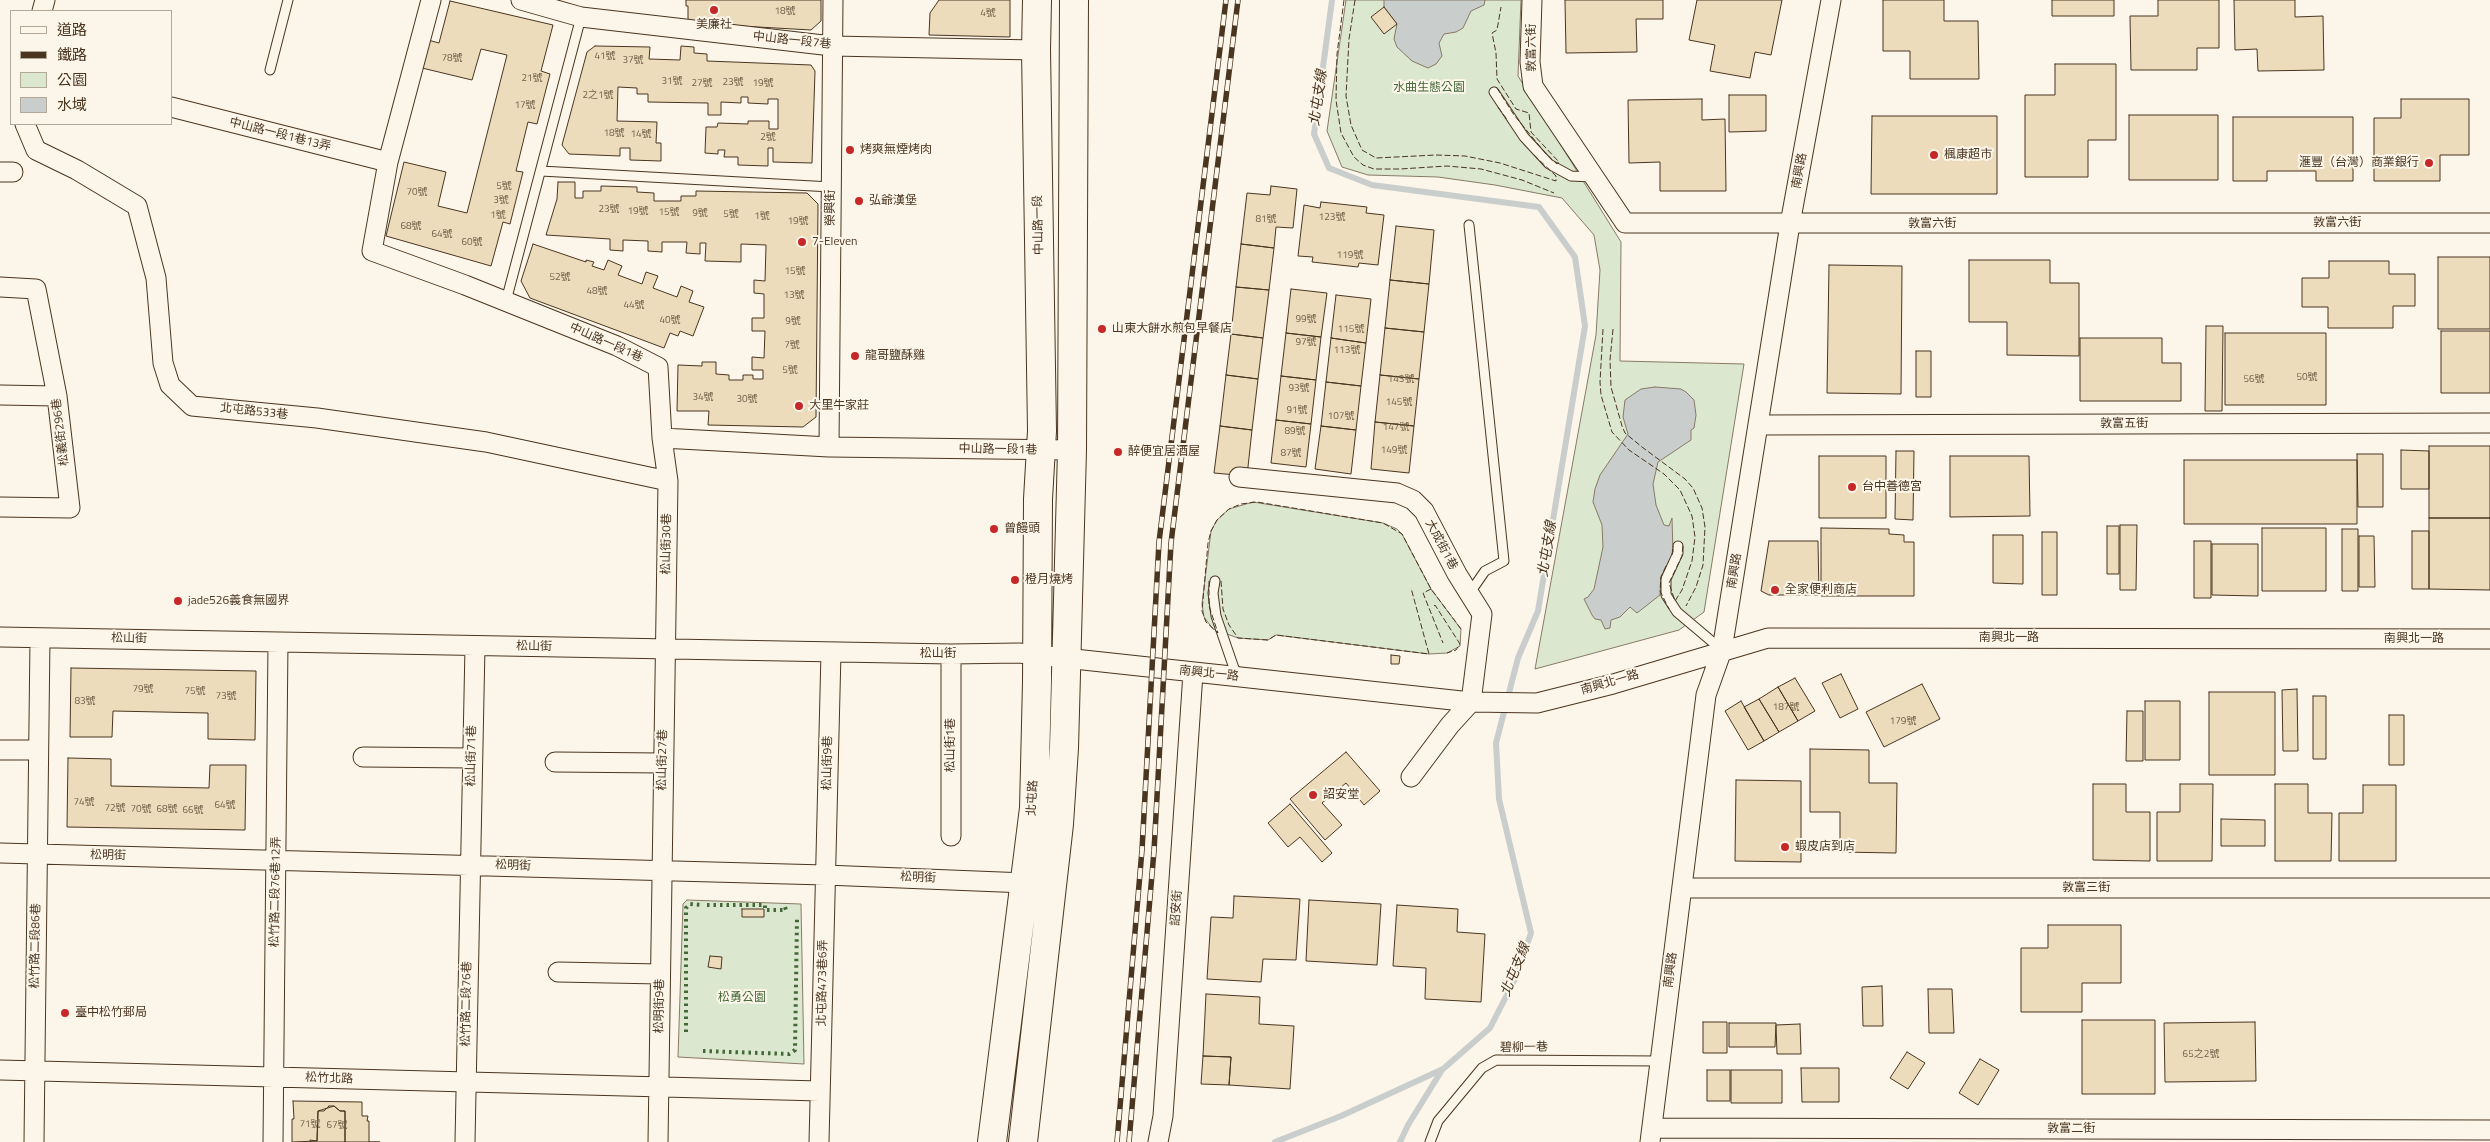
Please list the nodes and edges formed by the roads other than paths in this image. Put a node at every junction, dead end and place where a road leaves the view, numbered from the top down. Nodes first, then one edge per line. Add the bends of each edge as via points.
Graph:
1 (288, 0) edge
2 (431, 0) edge
3 (521, 0) edge
4 (833, 0) edge
5 (1037, 0) edge
6 (1074, 0) edge
7 (1532, 0) edge
8 (1831, 0) edge
9 (581, 17) junction
10 (832, 46) junction
11 (1036, 50) junction
12 (270, 70) dead end
13 (1494, 92) dead end
14 (172, 107) edge
15 (25, 125) edge
16 (388, 162) junction
17 (541, 171) junction
18 (1593, 177) junction
19 (831, 187) junction
20 (2490, 223) edge
21 (1790, 224) junction
22 (1469, 225) dead end
23 (0, 287) edge
24 (506, 301) junction
25 (0, 395) edge
26 (57, 396) junction
27 (2490, 422) edge
28 (1758, 425) junction
29 (662, 438) junction
30 (829, 447) junction
31 (1072, 450) junction
32 (1042, 451) junction
33 (1239, 477) dead end
34 (668, 481) junction
35 (0, 507) edge
36 (1678, 546) dead end
37 (1215, 580) dead end
38 (1469, 594) junction
39 (0, 637) edge
40 (40, 638) junction
41 (2490, 639) edge
42 (278, 642) junction
43 (475, 646) junction
44 (665, 649) junction
45 (1722, 650) junction
46 (831, 652) junction
47 (952, 654) junction
48 (1037, 654) junction
49 (1067, 658) junction
50 (1193, 673) junction
51 (1237, 677) junction
52 (1471, 702) junction
53 (0, 750) edge
54 (38, 750) junction
55 (363, 757) dead end
56 (472, 758) junction
57 (555, 762) dead end
58 (662, 764) junction
59 (1411, 777) dead end
60 (952, 836) dead end
61 (0, 853) edge
62 (37, 854) junction
63 (276, 860) junction
64 (470, 865) junction
65 (662, 870) junction
66 (825, 874) junction
67 (1026, 883) junction
68 (1682, 888) junction
69 (2490, 888) edge
70 (558, 972) dead end
71 (660, 974) junction
72 (1660, 1061) junction
73 (0, 1070) edge
74 (35, 1071) junction
75 (274, 1077) junction
76 (466, 1082) junction
77 (658, 1088) junction
78 (820, 1091) junction
79 (2490, 1130) edge
80 (1651, 1135) edge
81 (1158, 1141) edge
82 (34, 1142) edge
83 (273, 1142) edge
84 (465, 1142) edge
85 (658, 1142) edge
86 (819, 1142) edge
87 (992, 1142) edge
88 (1023, 1142) edge
89 (1430, 1142) edge

1 - 12 lane
2 - 16 street, 中山路一段1巷
3 - 9 street, 中山路一段7巷
4 - 10 street, 榮興街
5 - 11 main road, 中山路一段
6 - 31 main road
7 - 18 street, 敦富六街 via 1530,62 1533,86
8 - 21 street, 南興路
9 - 10 street, 中山路一段7巷
9 - 17 lane
10 - 11 street, 中山路一段7巷
10 - 19 street, 榮興街
11 - 32 main road, 中山路一段
13 - 18 lane via 1524,137 1549,164 1571,176
14 - 16 street, 中山路一段1巷13弄
15 - 34 street, 北屯路533巷 via 36,150 137,206 156,278 164,363 170,385 192,406 317,418 486,442
16 - 24 street, 中山路一段1巷 via 372,252
17 - 19 lane
17 - 24 lane
18 - 21 street, 敦富六街 via 1625,223
19 - 30 street, 榮興街
20 - 21 street, 敦富六街
21 - 28 street, 南興路
22 - 38 lane via 1504,561 1485,571
23 - 26 street, 松義街296巷 via 36,289
24 - 29 street, 中山路一段1巷 via 618,346 658,367
25 - 26 street
26 - 35 street, 松義街296巷 via 70,508
27 - 28 street, 敦富五街
28 - 45 street, 南興路
29 - 30 street, 中山路一段1巷
29 - 34 street, 松山街30巷
30 - 32 street, 中山路一段1巷
31 - 32 street, 中山路一段1巷
31 - 49 main road
32 - 48 main road, 北屯路 via 1038,499
33 - 38 street, 大成街1巷 via 1397,493 1413,500 1424,511
34 - 44 street, 松山街30巷
36 - 45 lane via 1666,579 1666,595 1677,612
37 - 51 lane via 1216,616
38 - 52 street, 大成街1巷 via 1482,614
39 - 40 street, 松山街
40 - 42 street, 松山街
40 - 54 street, 松竹路二段86巷
41 - 45 street, 南興北一路 via 1768,638
42 - 43 street, 松山街
42 - 63 street, 松竹路二段76巷12弄
43 - 44 street, 松山街
43 - 56 street, 松山街71巷
44 - 46 street, 松山街
44 - 58 street, 松山街27巷
45 - 52 street, 南興北一路 via 1613,684 1537,703
45 - 68 street, 南興路 via 1706,695
46 - 47 street, 松山街
46 - 66 street, 松山街9巷
47 - 48 street, 松山街
47 - 60 street, 松山街1巷
48 - 49 street, 松山街
48 - 67 main road, 北屯路 via 1034,808
49 - 50 street, 南興北一路
49 - 88 main road via 1059,824
50 - 51 street, 南興北一路
50 - 81 street, 詔安街 via 1164,1106
51 - 52 street, 南興北一路
52 - 59 street
53 - 54 street
54 - 62 street, 松竹路二段86巷
55 - 56 street
56 - 64 street, 松山街71巷
57 - 58 street
58 - 65 street, 松山街27巷
61 - 62 street, 松明街
62 - 63 street, 松明街
62 - 74 street, 松竹路二段86巷
63 - 64 street, 松明街
63 - 75 street, 松竹路二段76巷12弄
64 - 65 street, 松明街
64 - 76 street, 松竹路二段76巷
65 - 66 street, 松明街
65 - 71 street, 松明街9巷
66 - 67 street, 松明街
66 - 78 street, 北屯路473巷6弄
67 - 87 main road, 北屯路
68 - 69 street, 敦富三街
68 - 72 street, 南興路
70 - 71 street
71 - 77 street, 松明街9巷
72 - 80 street, 南興路
72 - 89 lane, 碧柳一巷 via 1496,1060 1482,1068 1438,1121
73 - 74 street, 松竹北路
74 - 75 street, 松竹北路
74 - 82 street, 松竹路二段86巷
75 - 76 street, 松竹北路
75 - 83 street, 松竹路二段76巷12弄
76 - 77 street, 松竹北路
76 - 84 street, 松竹路二段76巷
77 - 78 street
77 - 85 street, 松明街9巷
78 - 86 street, 北屯路473巷6弄
79 - 80 street, 敦富二街

